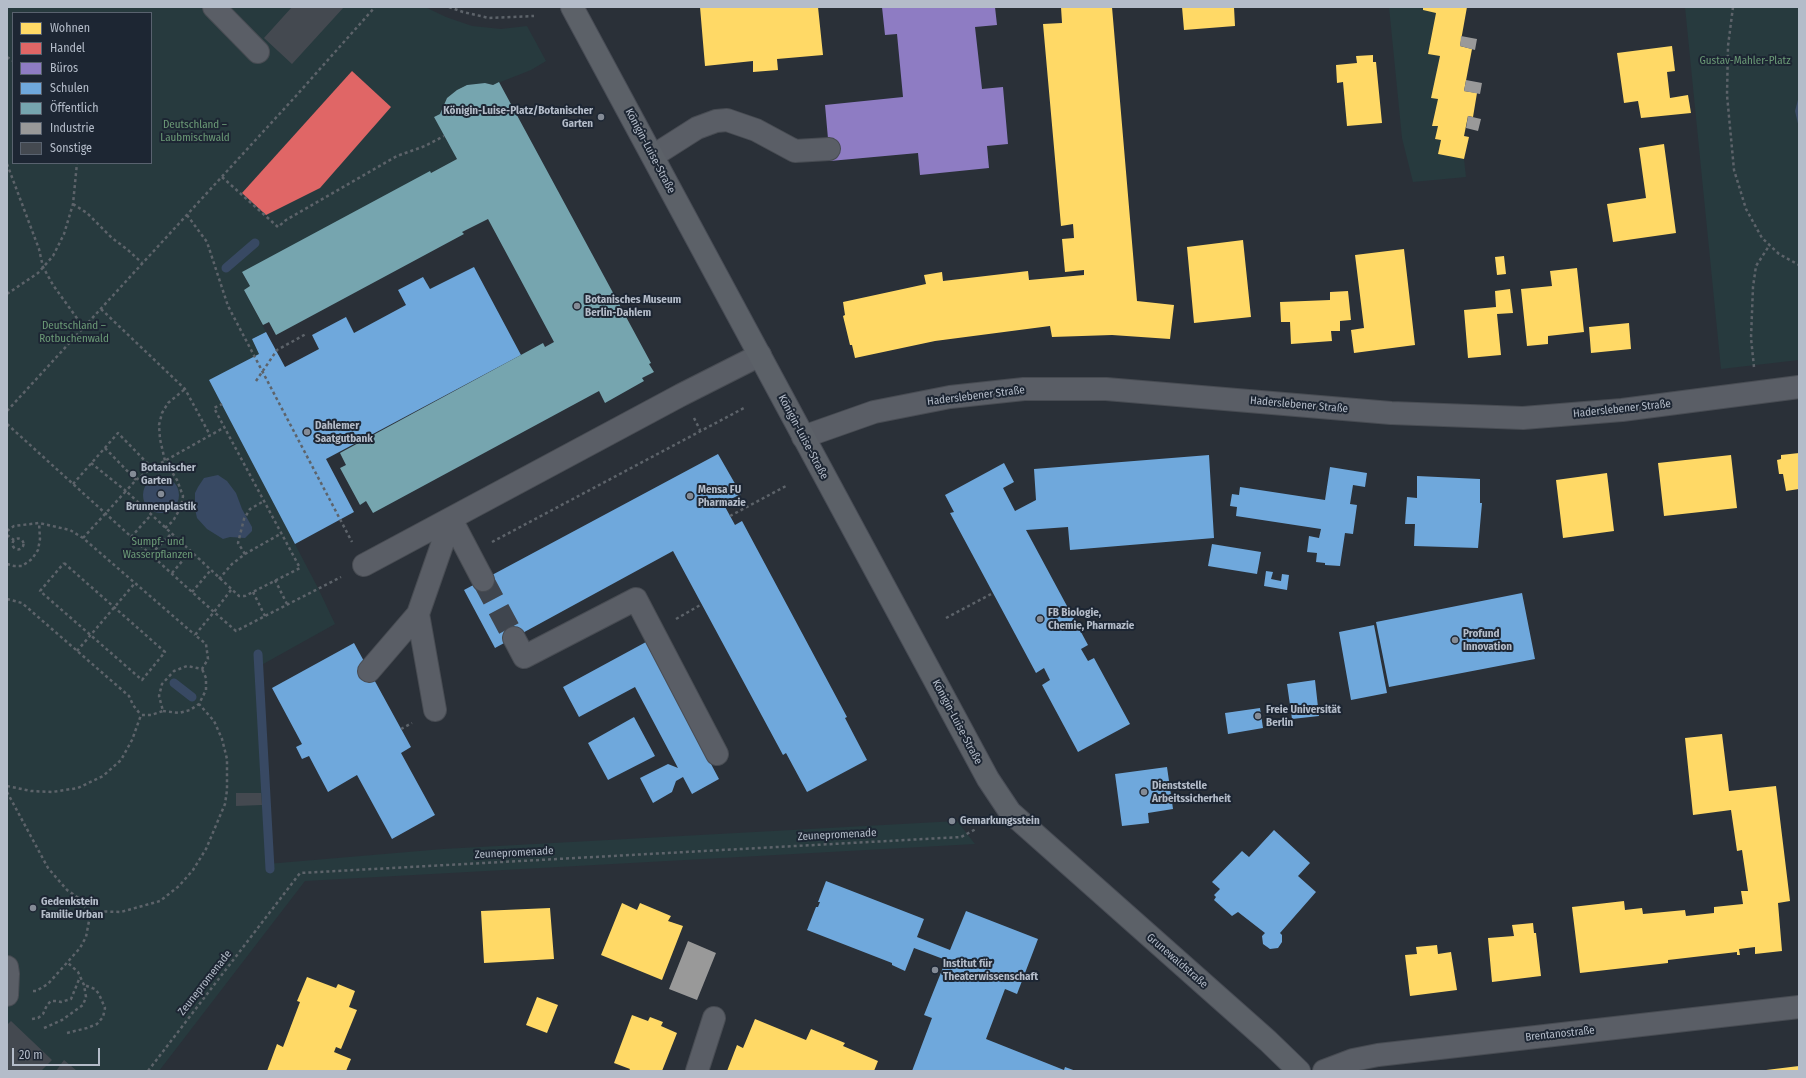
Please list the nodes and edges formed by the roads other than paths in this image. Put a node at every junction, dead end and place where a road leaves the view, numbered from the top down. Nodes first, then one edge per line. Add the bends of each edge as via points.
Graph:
1 (214, 7) edge
2 (572, 7) edge
3 (258, 52) dead end
4 (829, 149) dead end
5 (653, 156) junction
6 (760, 356) junction
7 (1799, 387) edge
8 (803, 437) junction
9 (451, 519) junction
10 (364, 565) road end
11 (483, 580) tunnel mouth
12 (418, 614) junction
13 (514, 638) tunnel mouth
14 (369, 671) dead end
15 (435, 710) dead end
16 (717, 754) dead end
17 (1053, 852) joint
18 (7, 967) edge
19 (7, 995) edge
20 (1799, 1007) edge
21 (714, 1018) dead end
22 (697, 1071) edge
23 (1299, 1071) edge
24 (1324, 1071) edge

1 - 3 street
2 - 5 main road, Königin-Luise-Straße
4 - 5 street via 795,151 756,130 727,120 697,128
5 - 6 main road, Königin-Luise-Straße
6 - 8 main road, Königin-Luise-Straße
6 - 9 street via 687,392
7 - 8 street, Haderslebener Straße via 1622,410 1523,418 1391,413 1106,388 1024,389 950,397 874,412
8 - 17 main road, Königin-Luise-Straße via 988,779 1010,812
9 - 10 street
9 - 11 street
9 - 12 street
12 - 14 street
12 - 15 street
13 - 16 street via 524,657 636,598
17 - 23 main road, Grunewaldstraße
18 - 19 street
20 - 24 street, Brentanostraße via 1378,1054
21 - 22 street

